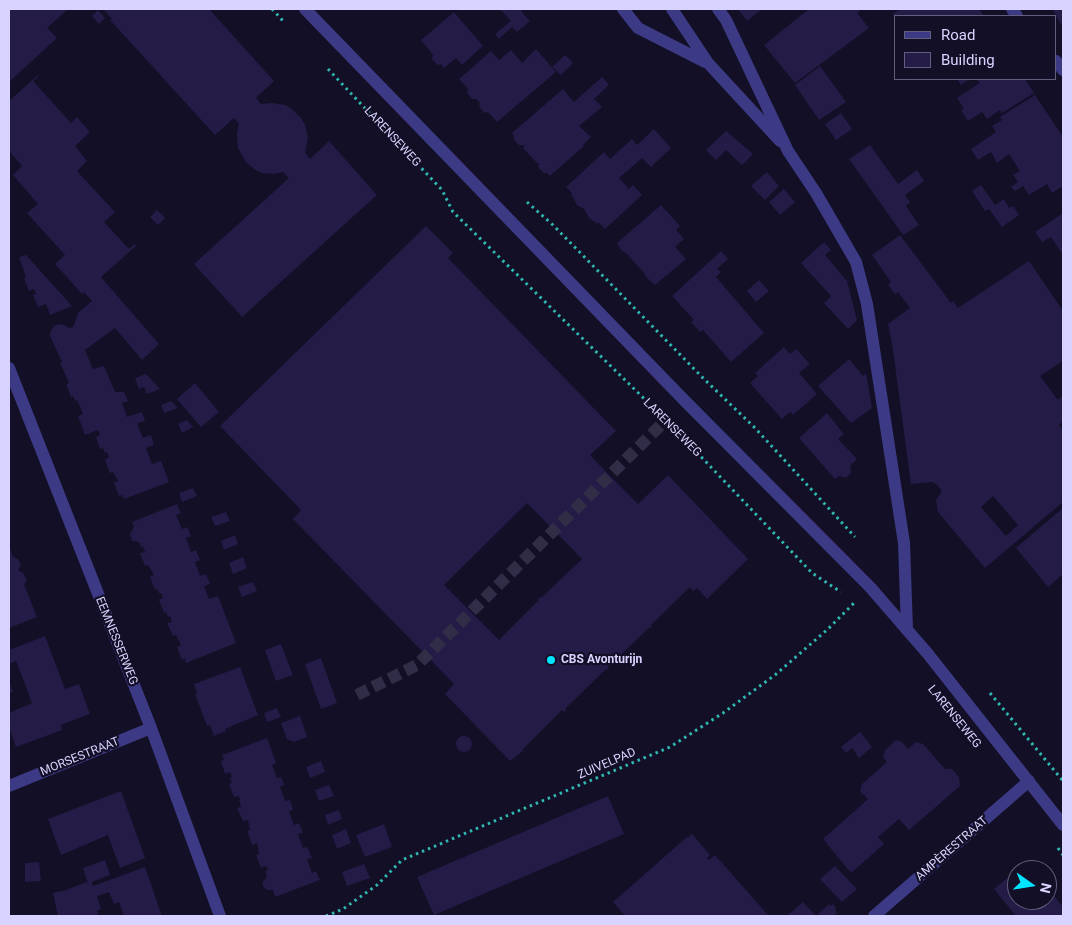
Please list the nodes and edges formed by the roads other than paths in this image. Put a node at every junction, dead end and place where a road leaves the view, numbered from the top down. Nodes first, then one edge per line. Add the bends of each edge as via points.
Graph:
1 (305, 9) edge
2 (623, 9) edge
3 (672, 9) edge
4 (718, 9) edge
5 (708, 63) junction
6 (788, 151) junction
7 (9, 368) edge
8 (907, 630) junction
9 (151, 728) junction
10 (1029, 781) junction
11 (9, 786) edge
12 (1063, 825) edge
13 (220, 916) edge
14 (874, 916) edge

1 - 8 street, LARENSEWEG via 870,587
2 - 5 street via 638,28
3 - 5 street
4 - 6 street
5 - 6 street
6 - 8 street via 856,262 867,304 904,543
7 - 9 street, EEMNESSERWEG
8 - 10 street, LARENSEWEG
9 - 11 street, MORSESTRAAT
9 - 13 street, EEMNESSERWEG
10 - 12 street, LARENSEWEG
10 - 14 street, AMPÈRESTRAAT

